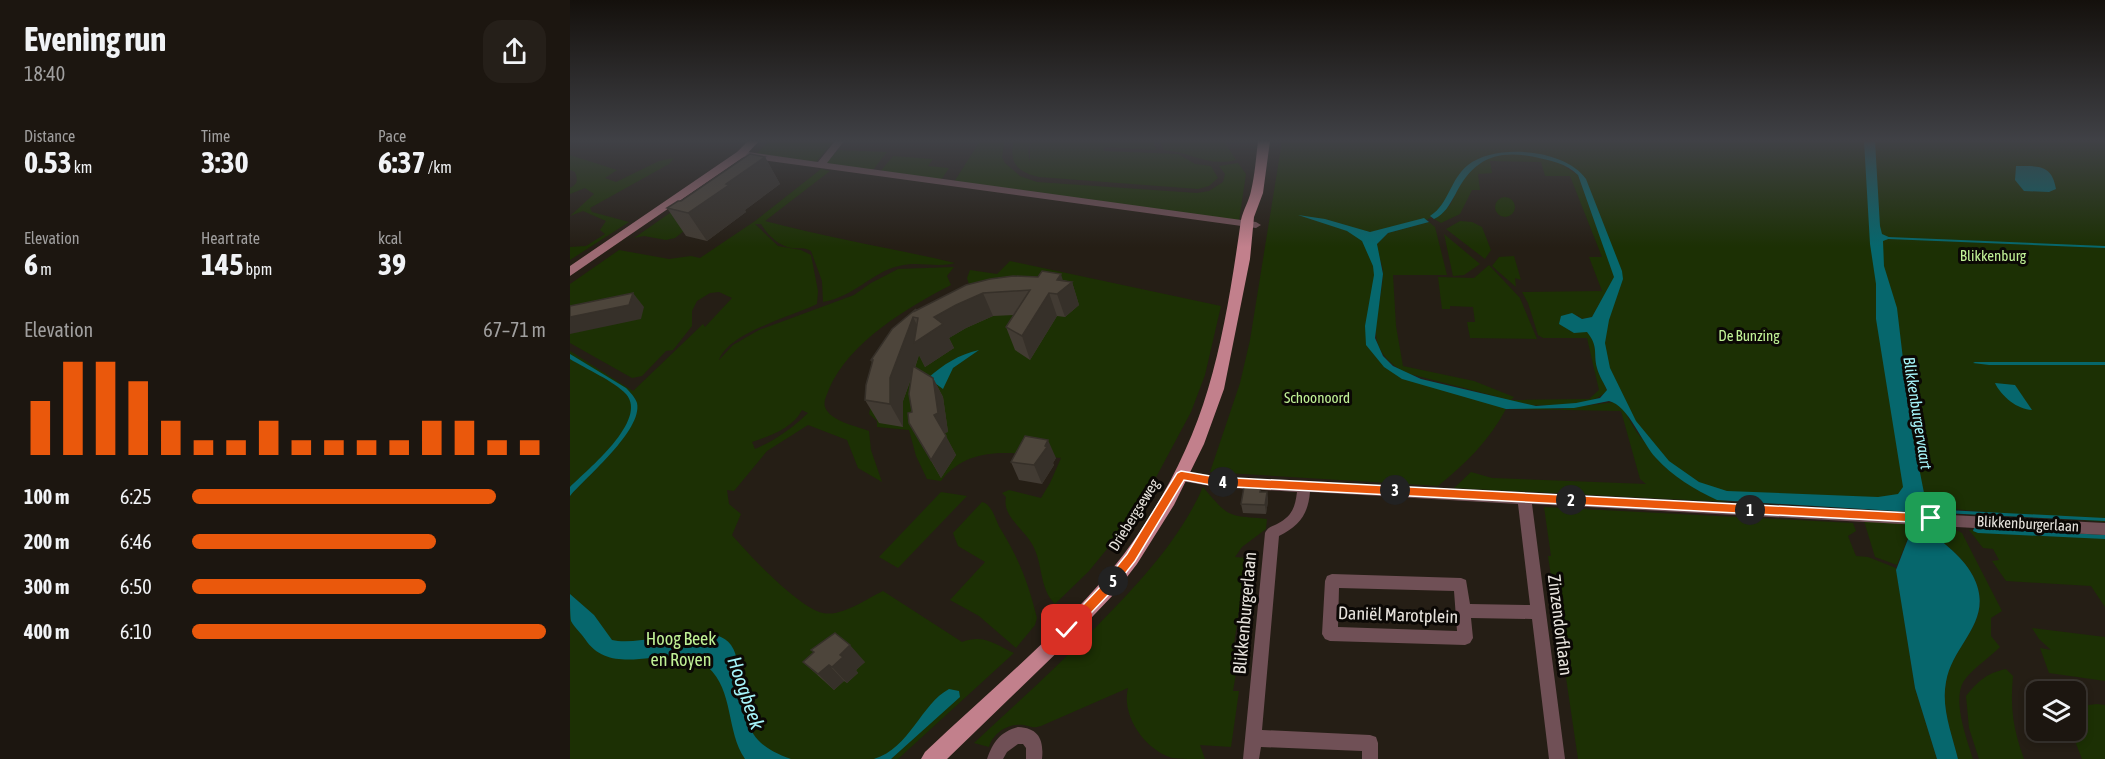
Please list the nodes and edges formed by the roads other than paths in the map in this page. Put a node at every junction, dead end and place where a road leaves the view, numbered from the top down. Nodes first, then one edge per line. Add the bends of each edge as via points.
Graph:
1 (708, 176) edge
2 (910, 176) edge
3 (1259, 176) edge
4 (1252, 224) junction
5 (570, 271) edge
6 (1181, 476) junction
7 (1304, 486) junction
8 (1524, 497) junction
9 (2105, 529) edge
10 (1463, 610) junction
11 (1539, 612) junction
12 (1253, 738) junction
13 (932, 759) edge
14 (995, 759) edge
15 (1034, 759) edge
16 (1251, 759) edge
17 (1370, 759) edge
18 (1557, 759) edge

1 - 5 main road
2 - 4 street
3 - 4 main road, Driebergseweg
4 - 6 main road, Driebergseweg via 1252,244 1243,259 1216,389
6 - 7 street, Blikkenburgerlaan via 1216,482
6 - 13 main road, Driebergseweg via 1131,558 1106,589
7 - 8 street, Blikkenburgerlaan
7 - 12 street, Blikkenburgerlaan via 1296,520 1272,533
8 - 9 street, Blikkenburgerlaan
8 - 11 street, Zinzendorflaan
10 - 10 street, Daniël Marotplein via 1465,638 1330,634 1332,581 1461,585
10 - 11 street, Daniël Marotplein
11 - 18 street, Zinzendorflaan
12 - 16 street, Blikkenburgerlaan
12 - 17 street via 1370,742
14 - 15 street via 1003,743 1015,735 1028,736 1035,745

